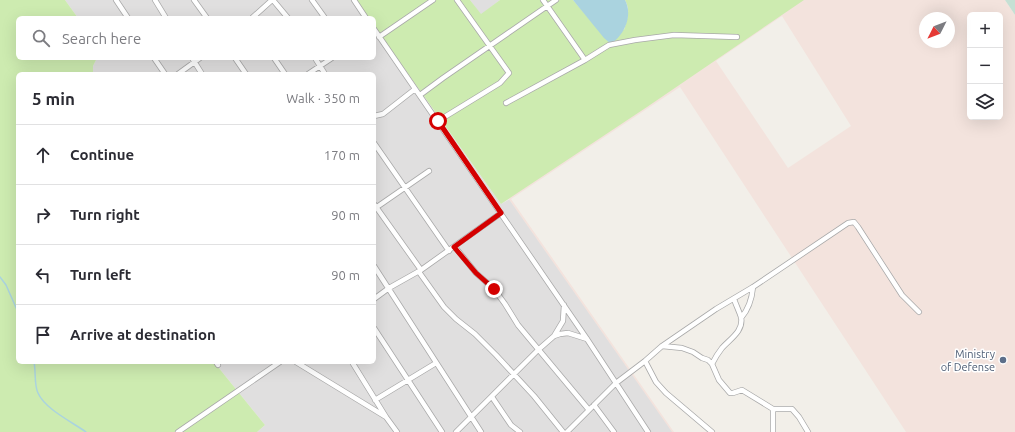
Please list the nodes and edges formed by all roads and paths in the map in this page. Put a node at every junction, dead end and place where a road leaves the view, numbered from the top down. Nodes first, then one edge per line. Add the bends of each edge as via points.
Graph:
1 (116, 0) edge
2 (154, 0) edge
3 (194, 0) edge
4 (272, 0) edge
5 (312, 0) edge
6 (354, 0) edge
7 (433, 0) edge
8 (458, 0) edge
9 (543, 0) edge
10 (556, 0) edge
11 (547, 6) junction
12 (127, 16) edge
13 (165, 16) edge
14 (206, 16) edge
15 (254, 16) edge
16 (286, 16) edge
17 (324, 16) edge
18 (365, 16) edge
19 (376, 32) edge
20 (379, 37) junction
21 (738, 37) dead end
22 (490, 46) junction
23 (155, 60) edge
24 (193, 60) edge
25 (236, 60) edge
26 (275, 60) edge
27 (316, 60) edge
28 (329, 60) edge
29 (585, 60) junction
30 (320, 66) junction
31 (163, 72) edge
32 (180, 72) edge
33 (201, 72) edge
34 (245, 72) edge
35 (284, 72) edge
36 (311, 72) edge
37 (324, 72) edge
38 (415, 89) junction
39 (420, 96) junction
40 (506, 103) dead end
41 (376, 116) edge
42 (438, 121) junction
43 (376, 146) edge
44 (429, 172) dead end
45 (405, 188) junction
46 (376, 206) edge
47 (376, 208) edge
48 (501, 213) junction
49 (454, 247) junction
50 (449, 251) junction
51 (376, 269) edge
52 (420, 271) junction
53 (753, 287) junction
54 (389, 288) junction
55 (376, 298) edge
56 (734, 299) junction
57 (564, 305) junction
58 (919, 312) dead end
59 (741, 318) junction
60 (376, 331) edge
61 (554, 336) junction
62 (587, 339) junction
63 (662, 346) junction
64 (538, 350) junction
65 (645, 361) junction
66 (436, 363) junction
67 (274, 364) edge
68 (299, 364) edge
69 (353, 364) edge
70 (712, 364) junction
71 (514, 374) junction
72 (408, 381) junction
73 (616, 383) junction
74 (492, 397) junction
75 (375, 400) junction
76 (594, 406) junction
77 (773, 409) junction
78 (589, 410) junction
79 (386, 417) junction
80 (471, 417) junction
81 (178, 432) edge
82 (397, 432) edge
83 (442, 432) edge
84 (456, 432) edge
85 (481, 432) edge
86 (520, 432) edge
87 (563, 432) edge
88 (567, 432) edge
89 (614, 432) edge
90 (648, 432) edge
91 (712, 432) edge
92 (773, 432) edge
93 (808, 432) edge

1 - 12 street
2 - 13 street
3 - 14 street
4 - 15 street
4 - 16 street
5 - 17 street
6 - 18 street
7 - 20 street
8 - 22 street
9 - 11 street
10 - 11 street
11 - 22 street
11 - 29 street
19 - 20 street
20 - 38 street
21 - 29 street via 674,35 635,40 609,45
22 - 39 street
22 - 42 street via 509,73 500,83
23 - 31 street
24 - 32 street
24 - 33 street
25 - 34 street
26 - 35 street
27 - 30 street
28 - 30 street
29 - 40 street
30 - 36 street
30 - 37 street
38 - 39 street
38 - 41 street via 383,114
39 - 42 street
42 - 48 street
43 - 45 street
44 - 45 street
45 - 46 street
45 - 50 street
47 - 52 street
48 - 49 street
48 - 57 street
49 - 50 street
49 - 64 street via 494,289
50 - 52 street
51 - 54 street
52 - 54 street
52 - 71 street via 444,307
53 - 56 street
53 - 58 street via 848,223 854,222 902,295
53 - 59 street via 745,314
54 - 55 street
54 - 66 street
56 - 59 street
56 - 63 street
57 - 61 street via 563,321
57 - 62 street
59 - 70 street via 737,333 719,351
60 - 72 street
61 - 62 street via 568,333
61 - 64 street
62 - 73 street
63 - 65 street
63 - 70 street via 682,348
64 - 71 street
64 - 78 street
65 - 73 street
65 - 91 street via 666,394
66 - 72 street
66 - 80 street
67 - 81 street
68 - 79 street
69 - 75 street
70 - 77 street via 730,392 742,390
71 - 74 street
71 - 87 street
72 - 75 street
72 - 83 street
73 - 76 street
73 - 90 street
74 - 80 street
74 - 86 street via 511,425
75 - 79 street
76 - 78 street
76 - 89 street
77 - 92 street
77 - 93 street via 792,409
78 - 88 street
79 - 82 street
80 - 84 street
80 - 85 street

